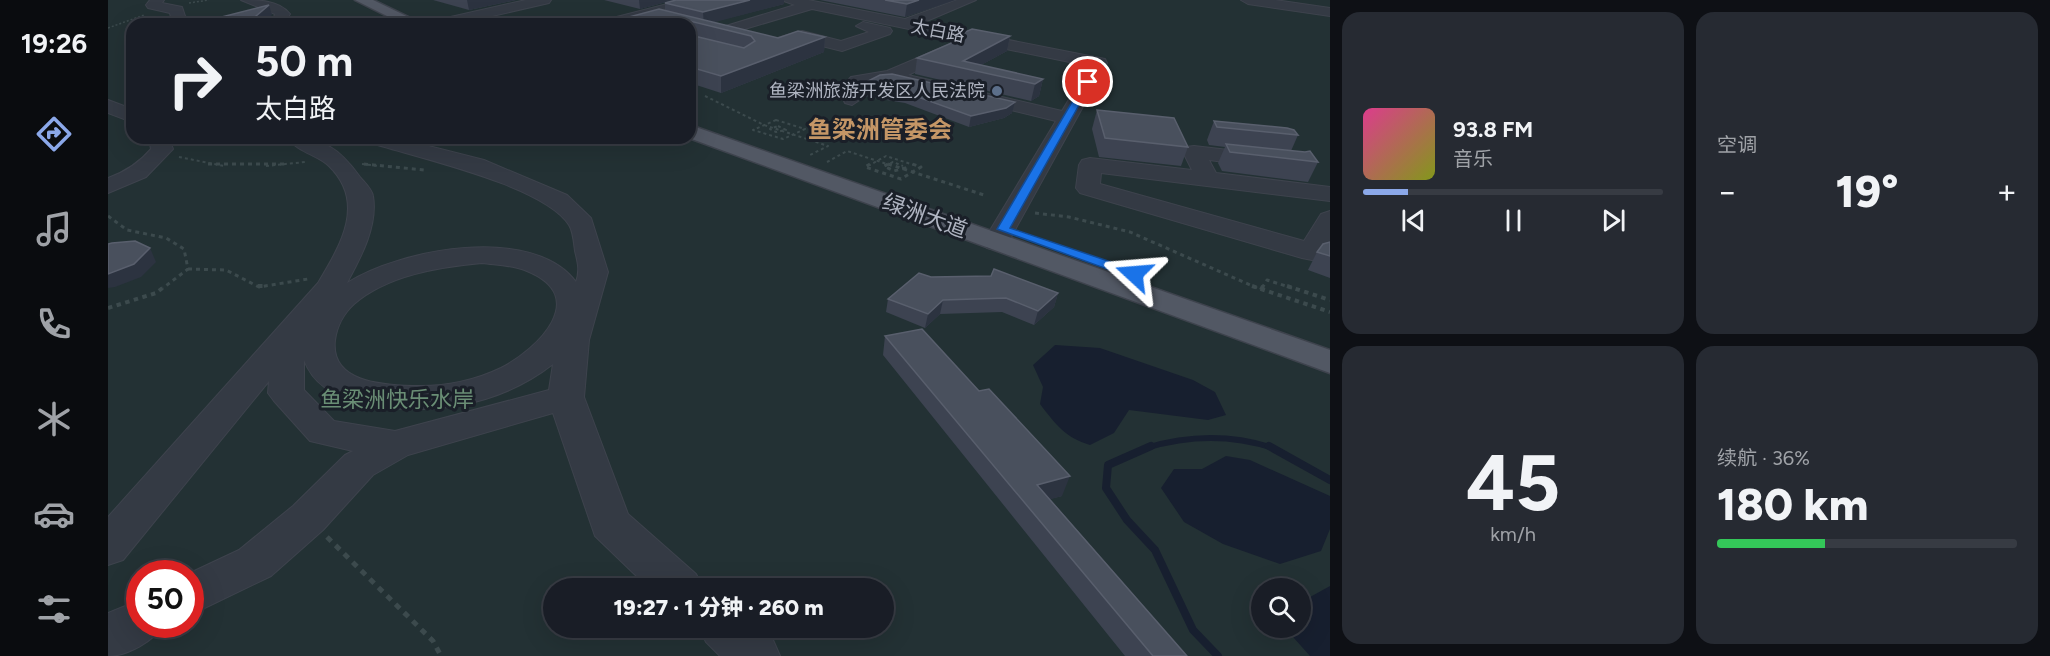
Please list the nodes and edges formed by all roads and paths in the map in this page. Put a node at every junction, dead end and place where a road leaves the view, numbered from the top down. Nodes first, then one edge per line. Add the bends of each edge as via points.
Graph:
1 (248, 0) edge
2 (346, 0) edge
3 (362, 0) edge
4 (544, 0) edge
5 (699, 0) edge
6 (844, 0) edge
7 (969, 0) edge
8 (1248, 0) edge
9 (155, 3) edge
10 (789, 7) edge
11 (1330, 12) edge
12 (722, 16) edge
13 (137, 18) edge
14 (178, 18) edge
15 (280, 18) edge
16 (386, 18) edge
17 (402, 18) edge
18 (464, 18) edge
19 (629, 18) edge
20 (755, 18) junction
21 (126, 22) edge
22 (906, 24) junction
23 (818, 26) junction
24 (108, 28) edge
25 (953, 48) edge
26 (751, 58) edge
27 (891, 76) junction
28 (705, 96) edge
29 (852, 99) dead end
30 (126, 101) edge
31 (108, 106) edge
32 (126, 114) edge
33 (1067, 118) junction
34 (696, 122) edge
35 (764, 125) junction
36 (771, 127) junction
37 (784, 131) junction
38 (696, 133) edge
39 (161, 144) edge
40 (308, 144) edge
41 (390, 144) edge
42 (805, 153) junction
43 (877, 161) junction
44 (1284, 162) edge
45 (1065, 170) junction
46 (912, 172) junction
47 (1208, 180) junction
48 (108, 186) edge
49 (1330, 194) edge
50 (984, 195) dead end
51 (108, 216) edge
52 (1330, 219) edge
53 (1004, 227) junction
54 (188, 269) junction
55 (340, 270) junction
56 (1262, 290) junction
57 (1330, 300) edge
58 (330, 301) junction
59 (108, 308) edge
60 (1330, 312) edge
61 (288, 337) junction
62 (1330, 342) edge
63 (1330, 362) edge
64 (566, 397) junction
65 (395, 445) junction
66 (308, 518) junction
67 (108, 547) edge
68 (669, 578) edge
69 (204, 588) edge
70 (126, 628) edge
71 (108, 636) edge
72 (735, 638) edge
73 (441, 656) edge
74 (755, 656) edge

1 - 15 street via 280,11
2 - 16 main road
3 - 17 main road
4 - 18 street
5 - 19 street
6 - 23 street
7 - 22 street
8 - 11 street
9 - 13 path
9 - 14 street via 177,10
10 - 20 street
10 - 23 street, 太白路
12 - 20 street
20 - 23 street
20 - 23 street via 784,22 797,18
20 - 23 street via 721,32 774,44
21 - 24 path
22 - 23 street, 太白路
22 - 33 street, 太白路 via 1099,63
23 - 23 street via 864,39 885,31
23 - 26 street
25 - 27 street
27 - 29 street via 857,81 848,90
27 - 33 street
28 - 35 path
30 - 31 street
31 - 32 street
33 - 45 street, 太白路
34 - 42 main road, 绿洲大道
35 - 36 path
35 - 42 path via 776,120 805,129
35 - 42 path via 753,130
36 - 37 path via 774,132
36 - 37 path via 783,127
37 - 42 path
38 - 53 main road, 绿洲大道
39 - 48 street via 162,149 154,160 139,173
40 - 55 street via 337,162 361,194 351,250
41 - 64 street via 476,165 558,200 582,223 594,272 573,340
42 - 42 path via 828,146
42 - 43 path via 847,151
42 - 53 main road, 绿洲大道
43 - 46 path
43 - 46 path via 886,156 921,166
43 - 46 path via 865,167 901,179
44 - 47 street via 1194,152
45 - 47 street via 1090,165
45 - 52 street via 1088,188 1312,252
45 - 53 street, 太白路
46 - 50 path
47 - 49 street
51 - 54 path via 127,230 166,238 184,249
53 - 56 path via 1069,217 1130,232
53 - 62 main road, 绿洲大道
53 - 63 main road, 绿洲大道
54 - 55 path via 226,270 260,286 290,284
54 - 59 path via 156,293
55 - 58 street
56 - 57 path via 1268,280
56 - 60 path
58 - 58 street via 317,350 328,372 355,390 396,398 455,393 489,385 528,367 556,345 570,321 572,299 562,281 542,267 515,258 482,255 406,267
58 - 61 street
61 - 65 street via 286,393 322,432
61 - 67 street
64 - 65 street
64 - 68 street via 610,524
65 - 66 street via 359,465
66 - 69 street via 255,563
66 - 73 path via 433,641
70 - 71 street
72 - 74 street

